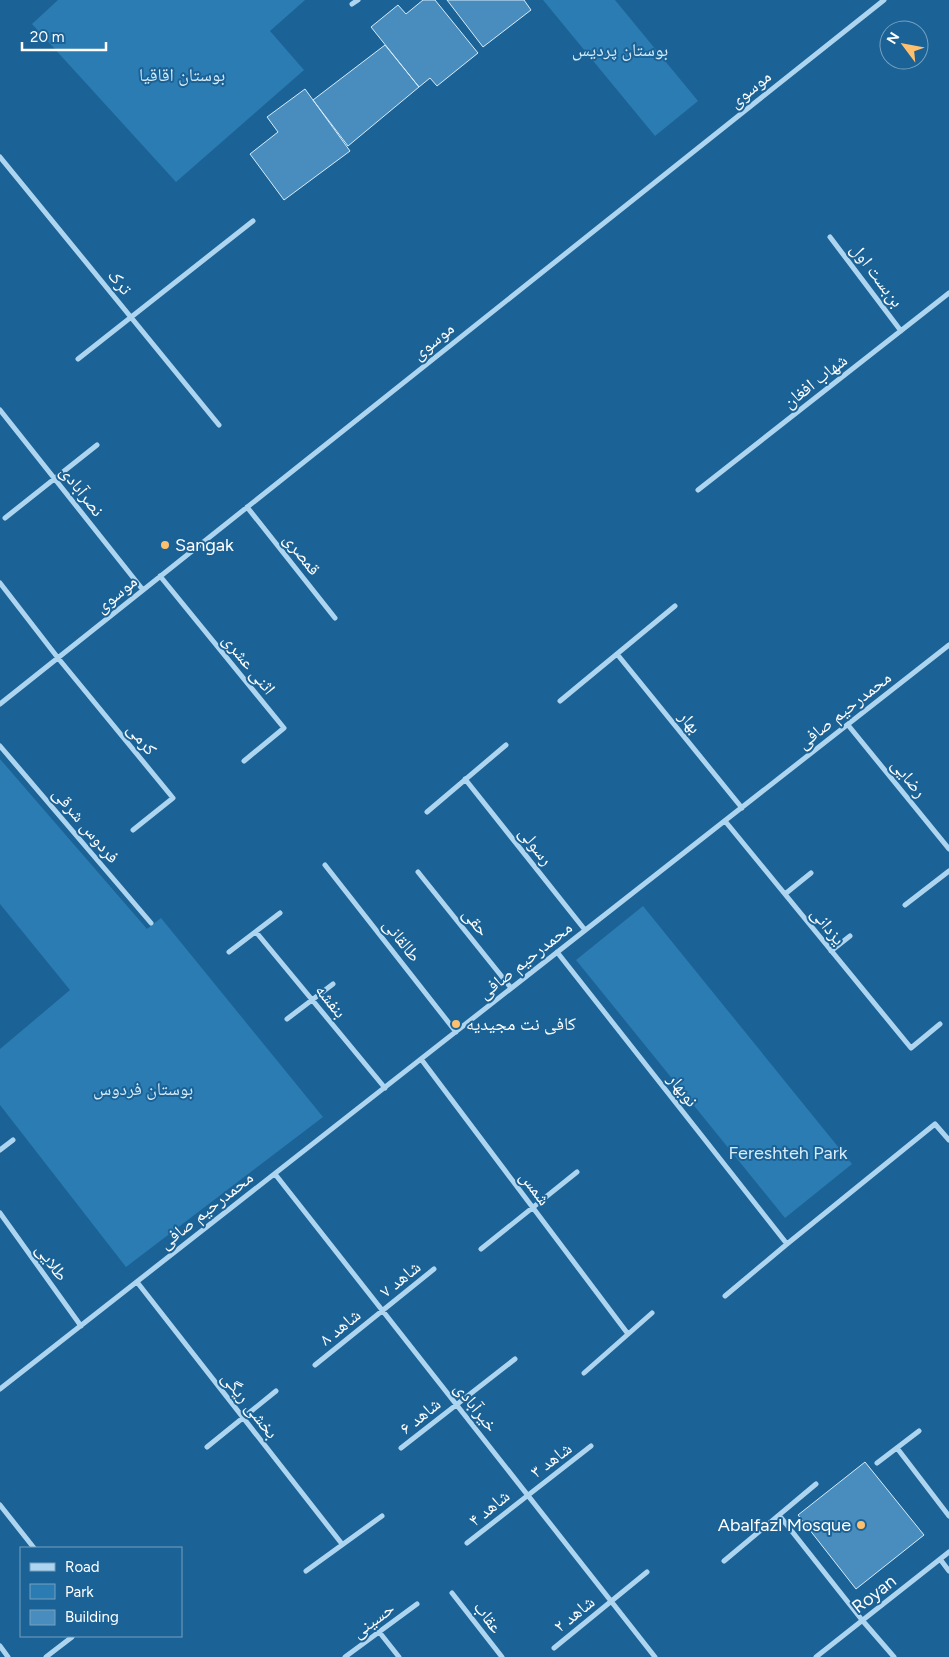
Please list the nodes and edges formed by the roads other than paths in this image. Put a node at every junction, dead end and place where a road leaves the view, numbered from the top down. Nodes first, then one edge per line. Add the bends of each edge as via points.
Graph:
1 (358, 0) edge
2 (884, 0) edge
3 (352, 4) dead end
4 (0, 157) edge
5 (252, 220) dead end
6 (830, 237) dead end
7 (949, 293) edge
8 (131, 318) junction
9 (901, 330) junction
10 (78, 359) dead end
11 (0, 410) edge
12 (219, 425) dead end
13 (97, 445) dead end
14 (55, 479) junction
15 (698, 490) dead end
16 (247, 507) junction
17 (5, 518) dead end
18 (160, 576) junction
19 (0, 582) edge
20 (143, 590) junction
21 (675, 606) dead end
22 (335, 618) dead end
23 (949, 645) edge
24 (617, 654) junction
25 (58, 658) junction
26 (560, 701) dead end
27 (1, 702) edge
28 (848, 724) junction
29 (506, 745) dead end
30 (0, 746) edge
31 (244, 761) dead end
32 (465, 779) junction
33 (742, 808) junction
34 (427, 812) dead end
35 (725, 821) junction
36 (133, 830) dead end
37 (949, 849) edge
38 (325, 865) dead end
39 (418, 872) dead end
40 (949, 872) edge
41 (811, 873) dead end
42 (785, 894) junction
43 (905, 905) dead end
44 (280, 913) dead end
45 (151, 923) dead end
46 (586, 930) junction
47 (256, 932) junction
48 (850, 936) dead end
49 (831, 951) junction
50 (230, 952) dead end
51 (558, 952) junction
52 (333, 984) dead end
53 (511, 988) junction
54 (313, 1001) junction
55 (287, 1019) dead end
56 (940, 1024) dead end
57 (456, 1032) junction
58 (421, 1059) junction
59 (385, 1088) junction
60 (13, 1140) dead end
61 (949, 1140) edge
62 (0, 1150) edge
63 (577, 1172) dead end
64 (275, 1174) junction
65 (533, 1208) junction
66 (0, 1213) edge
67 (786, 1244) junction
68 (481, 1249) dead end
69 (434, 1269) dead end
70 (137, 1282) junction
71 (724, 1296) dead end
72 (382, 1310) junction
73 (652, 1313) dead end
74 (81, 1326) junction
75 (628, 1334) junction
76 (516, 1359) dead end
77 (315, 1365) dead end
78 (584, 1373) dead end
79 (0, 1390) edge
80 (276, 1391) dead end
81 (456, 1404) junction
82 (243, 1418) junction
83 (919, 1431) dead end
84 (591, 1446) dead end
85 (207, 1447) dead end
86 (401, 1448) dead end
87 (897, 1448) junction
88 (877, 1464) dead end
89 (816, 1484) dead end
90 (528, 1495) junction
91 (0, 1505) edge
92 (779, 1515) junction
93 (382, 1516) dead end
94 (949, 1516) edge
95 (467, 1543) dead end
96 (342, 1544) junction
97 (33, 1547) edge
98 (949, 1552) edge
99 (940, 1559) junction
100 (724, 1560) dead end
101 (306, 1570) dead end
102 (949, 1571) edge
103 (647, 1572) dead end
104 (452, 1593) dead end
105 (611, 1602) junction
106 (417, 1604) dead end
107 (862, 1620) junction
108 (380, 1632) junction
109 (72, 1637) edge
110 (0, 1646) edge
111 (554, 1648) dead end
112 (8, 1657) edge
113 (46, 1657) edge
114 (345, 1657) edge
115 (399, 1657) edge
116 (502, 1657) edge
117 (655, 1657) edge
118 (816, 1657) edge
119 (894, 1657) edge

1 - 3 street
2 - 16 street, موسوی
4 - 8 street, ترک
5 - 8 street
6 - 9 street, بن‌بست اول
7 - 9 street, شهاب افغان
8 - 10 street
8 - 12 street, ترک
9 - 15 street, شهاب افغان
11 - 14 street, نصرآبادی
13 - 14 street
14 - 17 street
14 - 20 street, نصرآبادی
16 - 18 street, موسوی
16 - 22 street, قمصری
18 - 20 street, موسوی
18 - 31 street, اثنی عشری via 284,728
19 - 25 street
20 - 25 street, موسوی
21 - 24 street
23 - 28 street, محمدرحیم صافی
24 - 26 street
24 - 33 street, بهار
25 - 27 street, موسوی
25 - 36 street, کرمی via 173,798
28 - 33 street, محمدرحیم صافی
28 - 37 street, رضایی
29 - 32 street
30 - 45 street, فردوس شرقی
32 - 34 street
32 - 46 street, رسولی
33 - 35 street, محمدرحیم صافی
35 - 42 street, یزدانی
35 - 46 street, محمدرحیم صافی
38 - 57 street, طالقانی
39 - 53 street, حقی
40 - 43 street
41 - 42 street
42 - 49 street, یزدانی
44 - 47 street
46 - 51 street, محمدرحیم صافی
47 - 50 street
47 - 54 street, بنفشه
48 - 49 street
49 - 56 street, یزدانی via 911,1048
51 - 53 street, محمدرحیم صافی
51 - 67 street, نوبهار
52 - 54 street
53 - 57 street, محمدرحیم صافی
54 - 55 street
54 - 59 street, بنفشه
57 - 58 street, محمدرحیم صافی
58 - 59 street, محمدرحیم صافی
58 - 65 street, شمس
59 - 64 street, محمدرحیم صافی
60 - 62 street
61 - 67 street via 936,1124
63 - 65 street
64 - 70 street, محمدرحیم صافی
64 - 72 street, خیرآبادی
65 - 68 street
65 - 75 street, شمس
66 - 74 street, طلایی
67 - 71 street
69 - 72 street, شاهد ۷
70 - 74 street, محمدرحیم صافی
70 - 82 street, بخشی ریگی
72 - 77 street, شاهد ۸
72 - 81 street, خیرآبادی
73 - 75 street
74 - 79 street, محمدرحیم صافی
75 - 78 street
76 - 81 street, شاهد ۶
80 - 82 street
81 - 86 street, شاهد ۶
81 - 90 street, خیرآبادی
82 - 85 street
82 - 96 street, بخشی ریگی
83 - 87 street
84 - 90 street, شاهد ۳
87 - 88 street
87 - 94 street
89 - 92 street
90 - 95 street, شاهد ۴
90 - 105 street, خیرآبادی
91 - 97 street
92 - 100 street
92 - 107 street
93 - 96 street
96 - 101 street
98 - 99 street, Royan
99 - 102 street
99 - 107 street, Royan
103 - 105 street, شاهد ۲
104 - 116 street, عقاب
105 - 111 street, شاهد ۲
105 - 117 street, خیرآبادی
106 - 108 street, حسینی
107 - 118 street, Royan
107 - 119 street
108 - 114 street, حسینی
108 - 115 street
109 - 113 street
110 - 112 street

